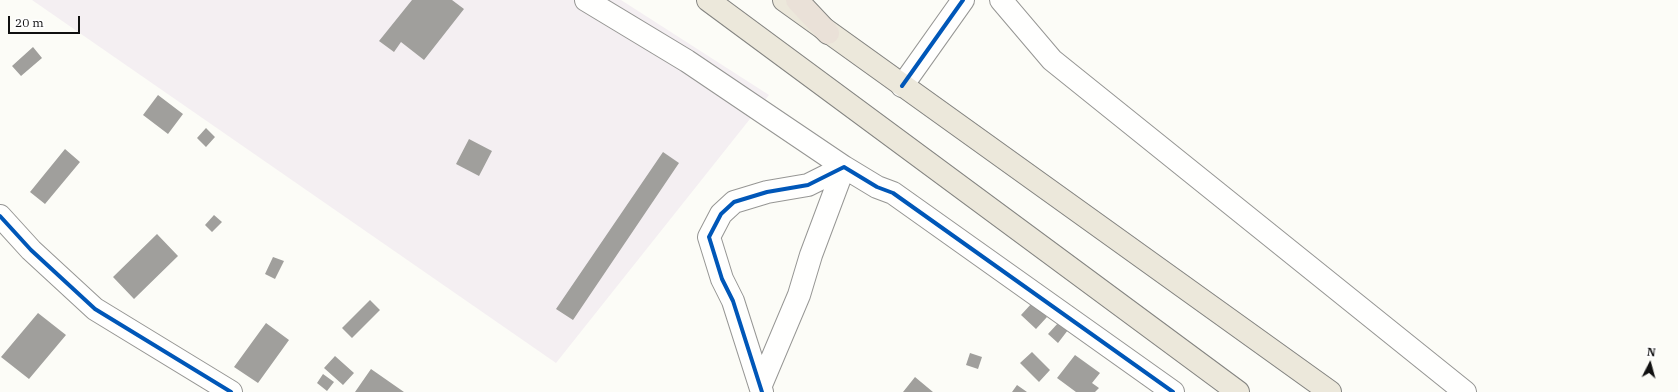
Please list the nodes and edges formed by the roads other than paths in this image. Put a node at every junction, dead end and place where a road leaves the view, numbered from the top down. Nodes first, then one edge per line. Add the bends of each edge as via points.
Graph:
1 (586, 0) edge
2 (708, 0) edge
3 (784, 0) edge
4 (797, 0) edge
5 (963, 0) edge
6 (1001, 0) edge
7 (828, 33) junction
8 (902, 86) junction
9 (844, 167) junction
10 (0, 216) edge
11 (761, 388) edge
12 (231, 392) edge
13 (1173, 392) edge
14 (1238, 392) edge
15 (1330, 392) edge
16 (1465, 392) edge

1 - 9 street via 687,62
2 - 14 main road
3 - 7 main road
4 - 7 highway
5 - 8 street
6 - 16 street via 1052,60
7 - 8 main road
8 - 15 main road
9 - 11 street via 799,295
9 - 11 street via 808,185 766,192 734,202 721,214 709,237
9 - 13 street via 877,187 893,193
10 - 12 street via 31,250 95,309

